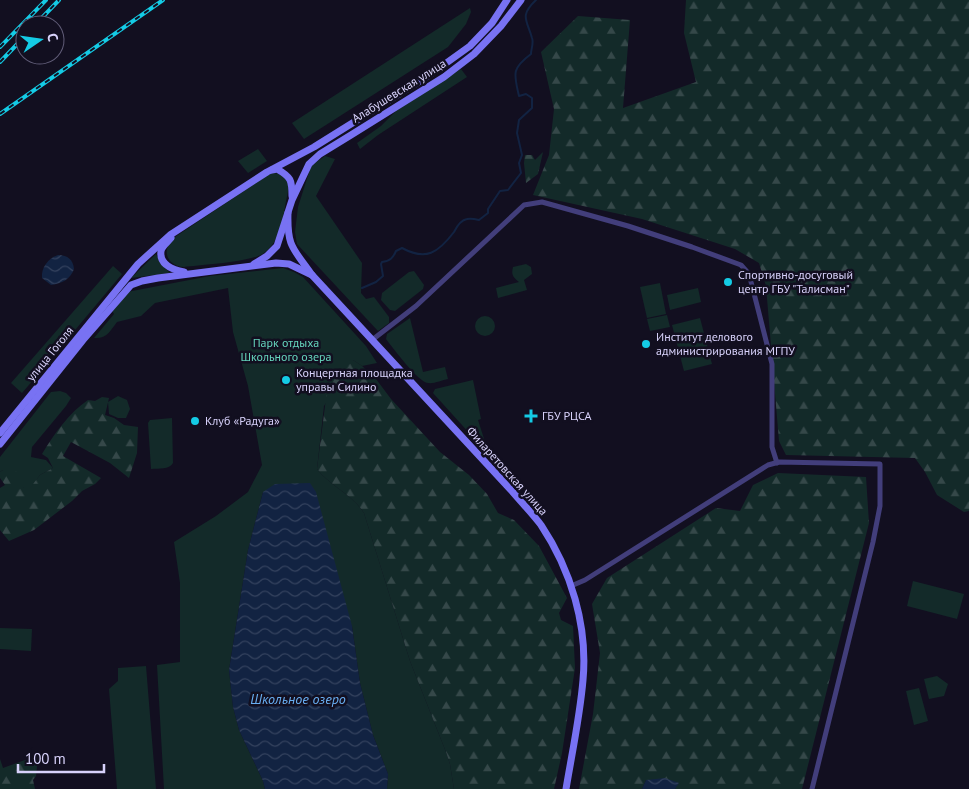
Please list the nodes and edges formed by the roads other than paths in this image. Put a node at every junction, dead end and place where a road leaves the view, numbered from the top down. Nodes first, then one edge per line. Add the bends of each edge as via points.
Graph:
1 (507, 0) edge
2 (521, 0) edge
3 (267, 172) junction
4 (292, 200) junction
5 (288, 212) junction
6 (178, 230) junction
7 (252, 265) junction
8 (191, 273) junction
9 (312, 275) junction
10 (118, 289) joint
11 (372, 340) junction
12 (0, 433) edge
13 (0, 444) edge
14 (776, 463) junction
15 (572, 586) junction
16 (566, 789) edge
17 (812, 789) edge

1 - 3 street, Алабушевская улица via 492,23 470,46 330,138
2 - 4 street, Алабушевская улица via 474,54 444,77 320,154 309,164
3 - 4 street, Алабушевская улица via 277,169 287,175 292,183
3 - 6 street, Алабушевская улица
4 - 5 street, Алабушевская улица
5 - 7 street, Алабушевская улица via 277,246
5 - 9 street, Филаретовская улица via 290,245
6 - 8 street, Алабушевская улица via 162,248 162,256 170,268
6 - 10 street, Алабушевская улица via 156,246
7 - 8 street, Алабушевская улица
7 - 9 street, Филаретовская улица via 289,264
8 - 13 street, Алабушевская улица via 142,280 131,285
9 - 11 street, Филаретовская улица
10 - 12 street, улица Гоголя
11 - 14 street via 416,306 524,205 542,202 628,226 740,265 750,274 772,364 772,447
11 - 15 street, Филаретовская улица via 540,525
14 - 15 street
14 - 17 street via 880,464 880,506 873,542
15 - 16 street, Филаретовская улица via 583,636 583,680

